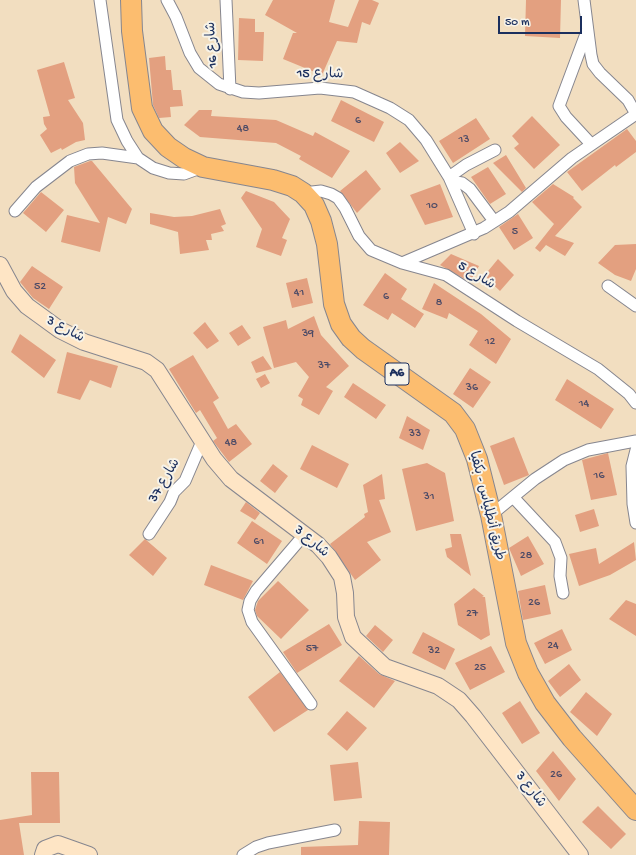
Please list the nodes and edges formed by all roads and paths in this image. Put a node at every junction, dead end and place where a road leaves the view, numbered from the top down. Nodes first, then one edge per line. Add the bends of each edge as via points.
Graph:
1 (100, 0) edge
2 (131, 0) edge
3 (166, 0) edge
4 (226, 0) edge
5 (584, 0) edge
6 (587, 31) junction
7 (230, 89) junction
8 (636, 114) edge
9 (591, 144) junction
10 (495, 150) dead end
11 (138, 158) junction
12 (203, 167) junction
13 (450, 179) junction
14 (303, 193) junction
15 (15, 211) dead end
16 (494, 221) junction
17 (474, 234) junction
18 (402, 263) junction
19 (0, 265) edge
20 (608, 286) dead end
21 (636, 306) edge
22 (636, 403) edge
23 (636, 441) edge
24 (204, 443) junction
25 (636, 450) edge
26 (513, 497) junction
27 (634, 503) edge
28 (491, 515) junction
29 (636, 523) edge
30 (149, 534) dead end
31 (304, 535) junction
32 (563, 593) dead end
33 (311, 704) dead end
34 (636, 810) edge
35 (335, 830) dead end
36 (43, 855) edge
37 (89, 855) edge
38 (243, 855) edge
39 (580, 855) edge

1 - 11 street via 117,120
2 - 12 highway, طريق أنطلياس - بكفيا / A6 via 132,31 142,108 146,120 168,147
3 - 7 street, شارع 15 via 199,68 219,84
4 - 7 street, شارع 16
5 - 6 street
6 - 8 street via 594,64 600,74 628,100
6 - 9 street via 559,106 566,118
7 - 13 street, شارع 15 via 259,93 320,88 354,92 369,97 409,120 426,140
8 - 9 street
9 - 16 street via 509,212
10 - 13 street via 466,165
11 - 12 street via 153,168 170,173 184,174
11 - 15 street via 102,153 88,154 70,161 36,188
12 - 14 highway, طريق أنطلياس - بكفيا / A6 via 273,180 292,186
13 - 16 street via 470,189
13 - 17 street, شارع 15
14 - 18 street, شارع 5 via 321,191 338,198 366,244 378,254
14 - 28 highway, طريق أنطلياس - بكفيا / A6 via 314,206 321,221 327,244 334,304 341,324 351,338 363,348 453,413 465,430 477,459
16 - 17 street
17 - 18 street
18 - 22 street, شارع 5 via 446,275 598,369 629,394
19 - 24 street, شارع 3 via 14,291 27,306 60,330 84,342 146,362 157,370
20 - 21 street
23 - 26 street via 577,454 552,467
24 - 30 street, شارع 37 via 200,446 185,480 174,492
24 - 31 street, شارع 3 via 231,479
25 - 27 street via 632,466
26 - 28 street
26 - 32 street via 555,542 561,558 560,576
27 - 29 street
28 - 34 highway, طريق أنطلياس - بكفيا / A6 via 516,643 528,673 545,703
31 - 33 street via 256,591 248,610 252,622
31 - 39 street, شارع 3 via 329,557 342,577 346,616 353,637 386,667 438,686 459,700
35 - 38 street via 268,843
36 - 37 street via 45,849 58,844

